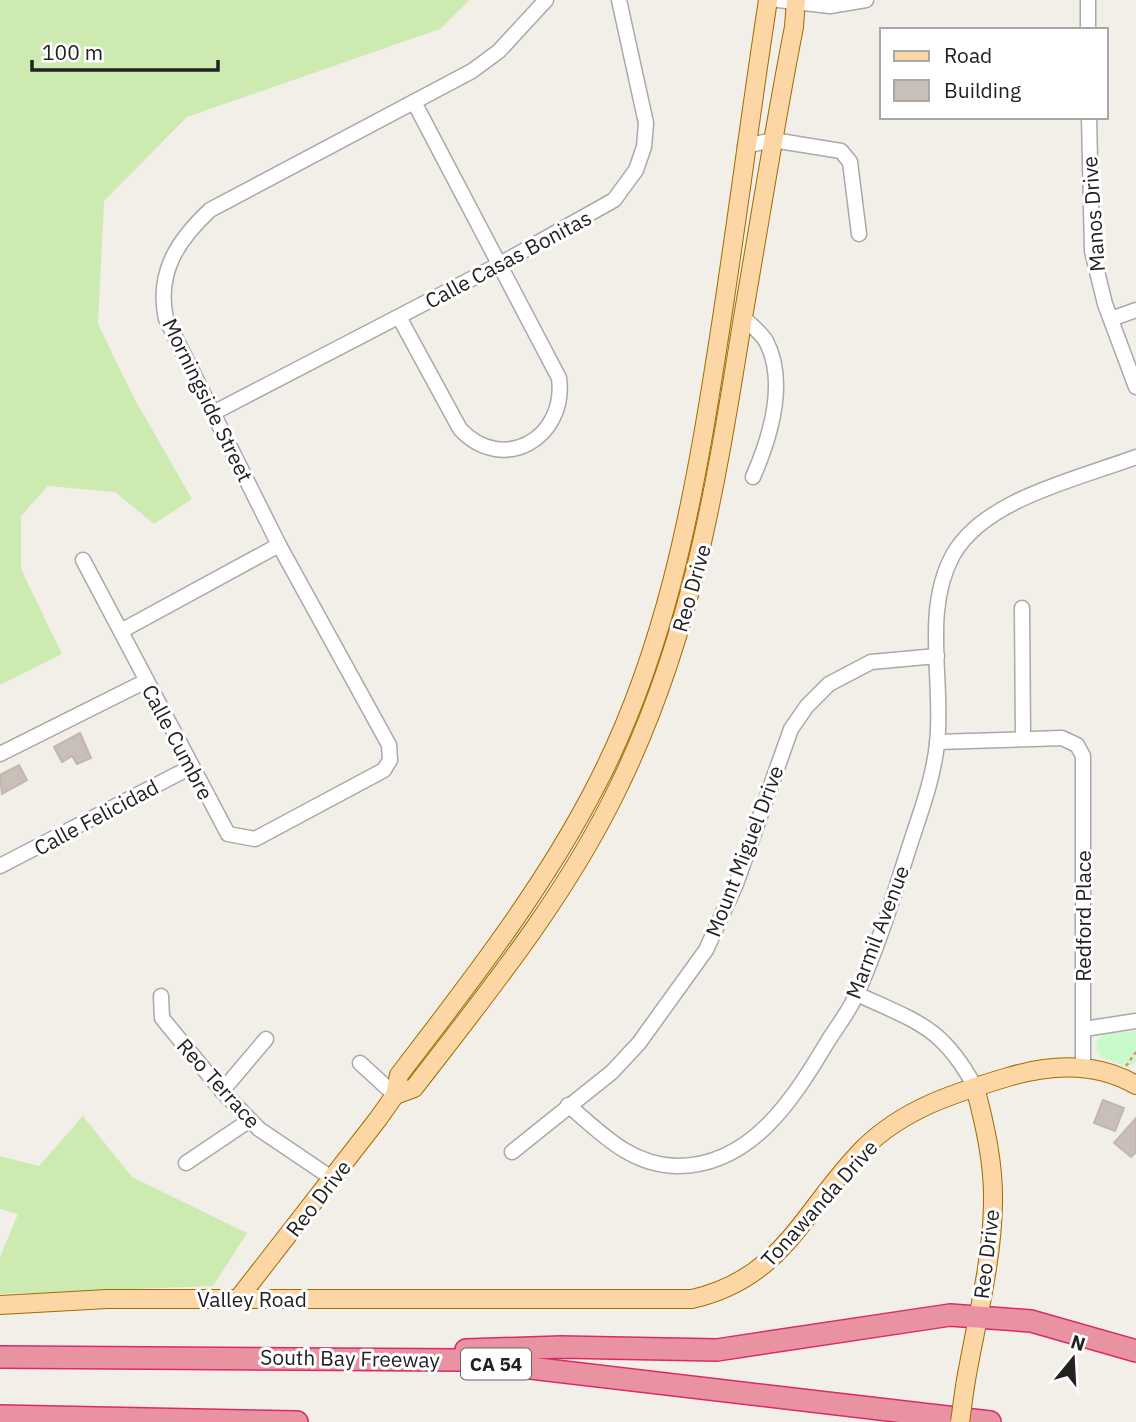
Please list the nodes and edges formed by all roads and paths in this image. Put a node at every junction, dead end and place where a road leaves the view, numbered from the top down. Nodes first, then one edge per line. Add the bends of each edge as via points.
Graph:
1 (546, 0) edge
2 (619, 0) edge
3 (768, 0) edge
4 (866, 0) edge
5 (1088, 0) edge
6 (790, 1) edge
7 (1088, 28) edge
8 (414, 102) junction
9 (1089, 119) edge
10 (773, 140) junction
11 (746, 146) junction
12 (859, 234) dead end
13 (500, 264) junction
14 (1136, 310) edge
15 (399, 317) junction
16 (743, 317) junction
17 (1111, 319) junction
18 (1136, 387) edge
19 (213, 413) junction
20 (1136, 457) edge
21 (753, 477) dead end
22 (279, 545) junction
23 (83, 560) dead end
24 (1022, 608) dead end
25 (121, 631) junction
26 (937, 656) junction
27 (146, 681) junction
28 (1023, 738) junction
29 (937, 742) junction
30 (0, 754) edge
31 (191, 767) junction
32 (319, 804) joint
33 (0, 866) edge
34 (857, 994) junction
35 (161, 996) dead end
36 (1136, 1021) edge
37 (1084, 1029) junction
38 (266, 1039) dead end
39 (360, 1063) dead end
40 (1083, 1066) junction
41 (1136, 1084) edge
42 (975, 1087) junction
43 (222, 1091) junction
44 (395, 1096) junction
45 (568, 1105) junction
46 (250, 1120) junction
47 (512, 1152) dead end
48 (186, 1163) dead end
49 (333, 1179) junction
50 (505, 1298) joint
51 (238, 1299) junction
52 (0, 1305) edge
53 (977, 1316) junction
54 (1136, 1351) edge
55 (0, 1357) edge
56 (244, 1357) junction
57 (0, 1416) edge
58 (221, 1420) edge
59 (297, 1422) edge
60 (960, 1422) edge
61 (990, 1422) edge

1 - 8 street, Morningside Street via 499,51
2 - 13 street, Calle Casas Bonitas via 645,111 646,135 636,170 604,208
3 - 11 main road, Reo Drive
4 - 6 street via 830,6
5 - 7 street
6 - 10 main road, Reo Drive
8 - 13 street
8 - 19 street, Morningside Street via 210,209 183,236 169,261 163,309
9 - 17 street, Manos Drive via 1091,251
10 - 11 street
10 - 12 street via 841,151 850,162
10 - 16 main road, Reo Drive
11 - 44 main road, Reo Drive via 723,316 686,530 664,615 634,700 599,781 558,854 511,927 399,1075
13 - 15 street, Calle Casas Bonitas
13 - 15 street via 559,378 556,413 531,441 500,450 466,436
14 - 17 street
15 - 19 street, Calle Casas Bonitas
16 - 21 street via 766,341 775,386 769,434
16 - 44 main road, Reo Drive via 707,532 653,708 618,789 527,941 414,1088
17 - 18 street, Manos Drive
19 - 22 street, Morningside Street
20 - 26 street, Marmil Avenue via 1003,506 971,531 942,580
22 - 25 street
22 - 32 street, Morningside Street via 390,750 380,773
23 - 25 street, Calle Cumbre
24 - 28 street
25 - 27 street, Calle Cumbre
26 - 29 street, Marmil Avenue
26 - 45 street, Mount Miguel Drive via 872,662 829,684 807,706 791,729 736,884 706,950 639,1043 612,1072
27 - 30 street
27 - 31 street, Calle Cumbre
28 - 29 street
28 - 37 street, Redford Place via 1062,738 1077,745 1083,756
29 - 34 street, Marmil Avenue via 931,779
31 - 32 street, Calle Cumbre via 228,834 237,838 255,839
31 - 33 street, Calle Felicidad
34 - 42 street via 943,1039 959,1056
34 - 45 street, Marmil Avenue via 801,1086 757,1136 720,1159 676,1166 641,1159 619,1149
35 - 43 street, Reo Terrace via 162,1018
36 - 37 street
37 - 40 street, Redford Place
38 - 43 street
39 - 44 street
40 - 41 main road, Tonawanda Drive
40 - 42 main road, Tonawanda Drive via 1029,1070
42 - 50 main road, Tonawanda Drive via 904,1116 863,1149 784,1248 735,1285 676,1301
42 - 53 main road, Reo Drive via 991,1163 993,1203
43 - 46 street, Reo Terrace
44 - 49 main road, Reo Drive
45 - 47 street, Mount Miguel Drive
46 - 48 street
46 - 49 street, Reo Terrace
49 - 51 main road, Reo Drive
50 - 51 main road, Valley Road
51 - 52 main road, Valley Road
53 - 54 highway via 1031,1321
53 - 56 highway via 938,1317 718,1350 561,1347
53 - 60 main road, Reo Drive, bridge
55 - 56 highway, South Bay Freeway / CA 54
56 - 61 highway, South Bay Freeway / CA 54 via 462,1360
57 - 58 highway
58 - 59 highway

